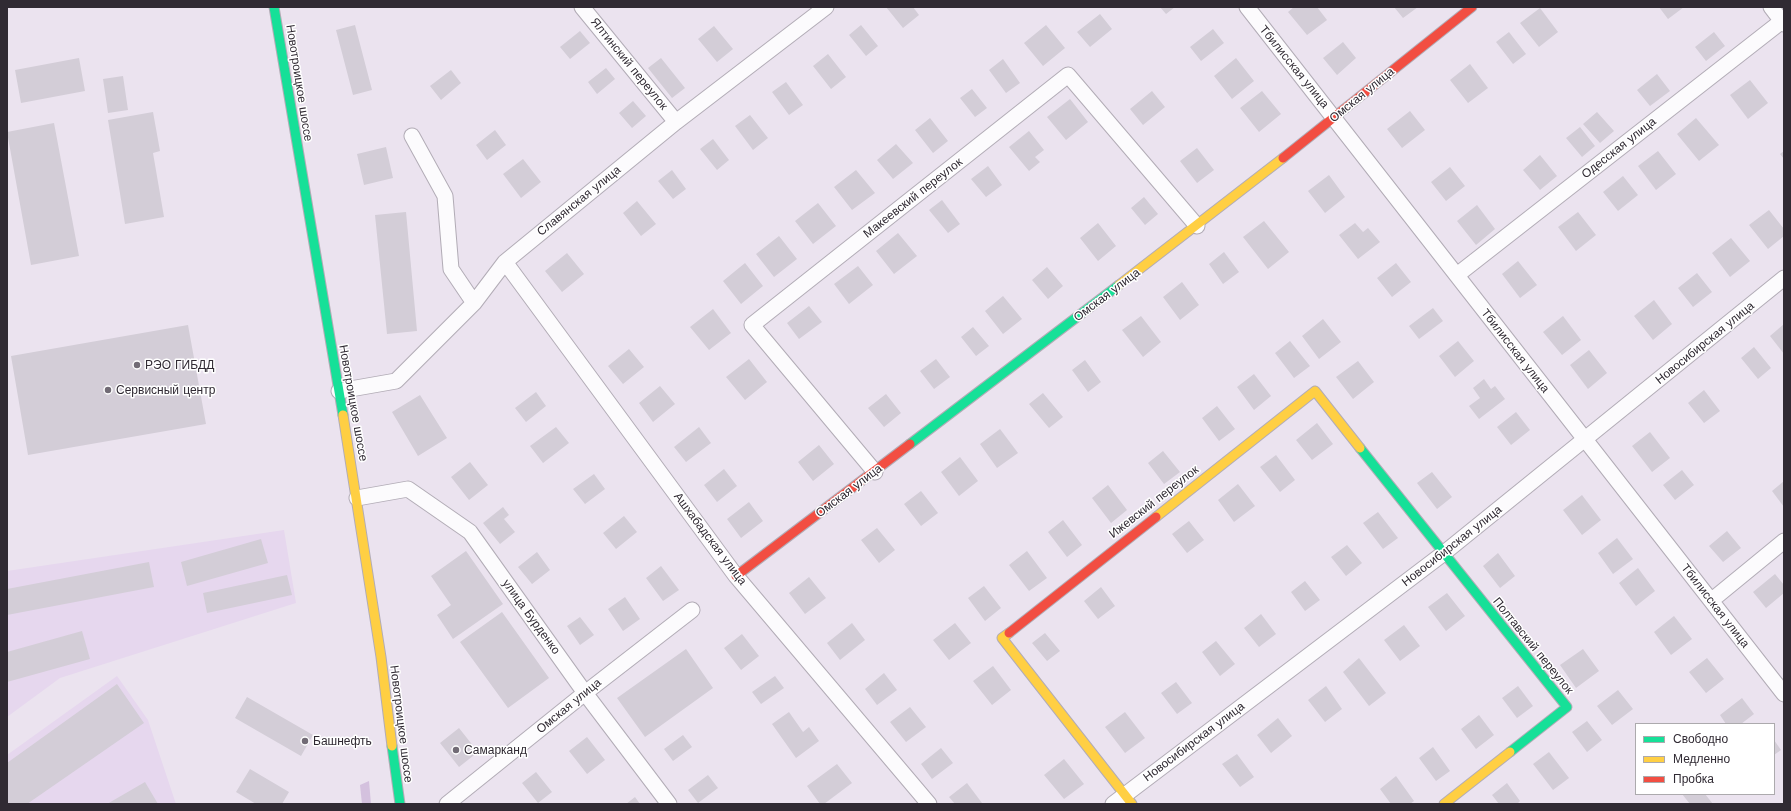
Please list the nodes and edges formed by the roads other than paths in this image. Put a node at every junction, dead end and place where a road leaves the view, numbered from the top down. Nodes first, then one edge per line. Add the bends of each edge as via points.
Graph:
1 (274, 7) edge
2 (582, 7) edge
3 (826, 7) edge
4 (1247, 7) edge
5 (1472, 7) edge
6 (1772, 7) edge
7 (1783, 22) edge
8 (1334, 117) junction
9 (676, 122) junction
10 (412, 136) dead end
11 (1197, 226) junction
12 (505, 262) junction
13 (1456, 275) junction
14 (1784, 278) edge
15 (474, 303) junction
16 (340, 391) junction
17 (1585, 440) junction
18 (875, 472) junction
19 (357, 498) junction
20 (1784, 541) edge
21 (1444, 553) junction
22 (736, 576) junction
23 (1712, 600) junction
24 (692, 610) dead end
25 (585, 692) junction
26 (1784, 694) edge
27 (1123, 801) edge
28 (400, 804) edge
29 (447, 804) edge
30 (669, 804) edge
31 (929, 804) edge
32 (1444, 804) edge

1 - 16 street, Новотроицкое шоссе
2 - 9 street, Ялтинский переулок
3 - 9 street, Славянская улица
4 - 8 street, Тбилисская улица
5 - 8 street, Омская улица
6 - 7 street
7 - 13 street, Одесская улица
8 - 11 street, Омская улица
8 - 13 street, Тбилисская улица
9 - 12 street, Славянская улица
10 - 15 street via 445,196 451,269
11 - 18 street, Омская улица
11 - 18 street, Макеевский переулок via 1068,75 752,325
12 - 15 street, Славянская улица
12 - 22 street, Ашхабадская улица
13 - 17 street, Тбилисская улица
14 - 17 street, Новосибирская улица
15 - 16 street, Славянская улица via 396,380
16 - 19 street, Новотроицкое шоссе
17 - 21 street, Новосибирская улица
17 - 23 street, Тбилисская улица
18 - 22 street, Омская улица
19 - 25 street, улица Бурденко via 408,489 470,532
19 - 28 street, Новотроицкое шоссе
20 - 23 street
21 - 27 street, Новосибирская улица
21 - 27 street, Ижевский переулок via 1315,391 1002,638
21 - 32 street, Полтавский переулок via 1567,707
22 - 31 street, Ашхабадская улица
23 - 26 street, Тбилисская улица
24 - 25 street, Омская улица
25 - 29 street, Омская улица
25 - 30 street, улица Бурденко

